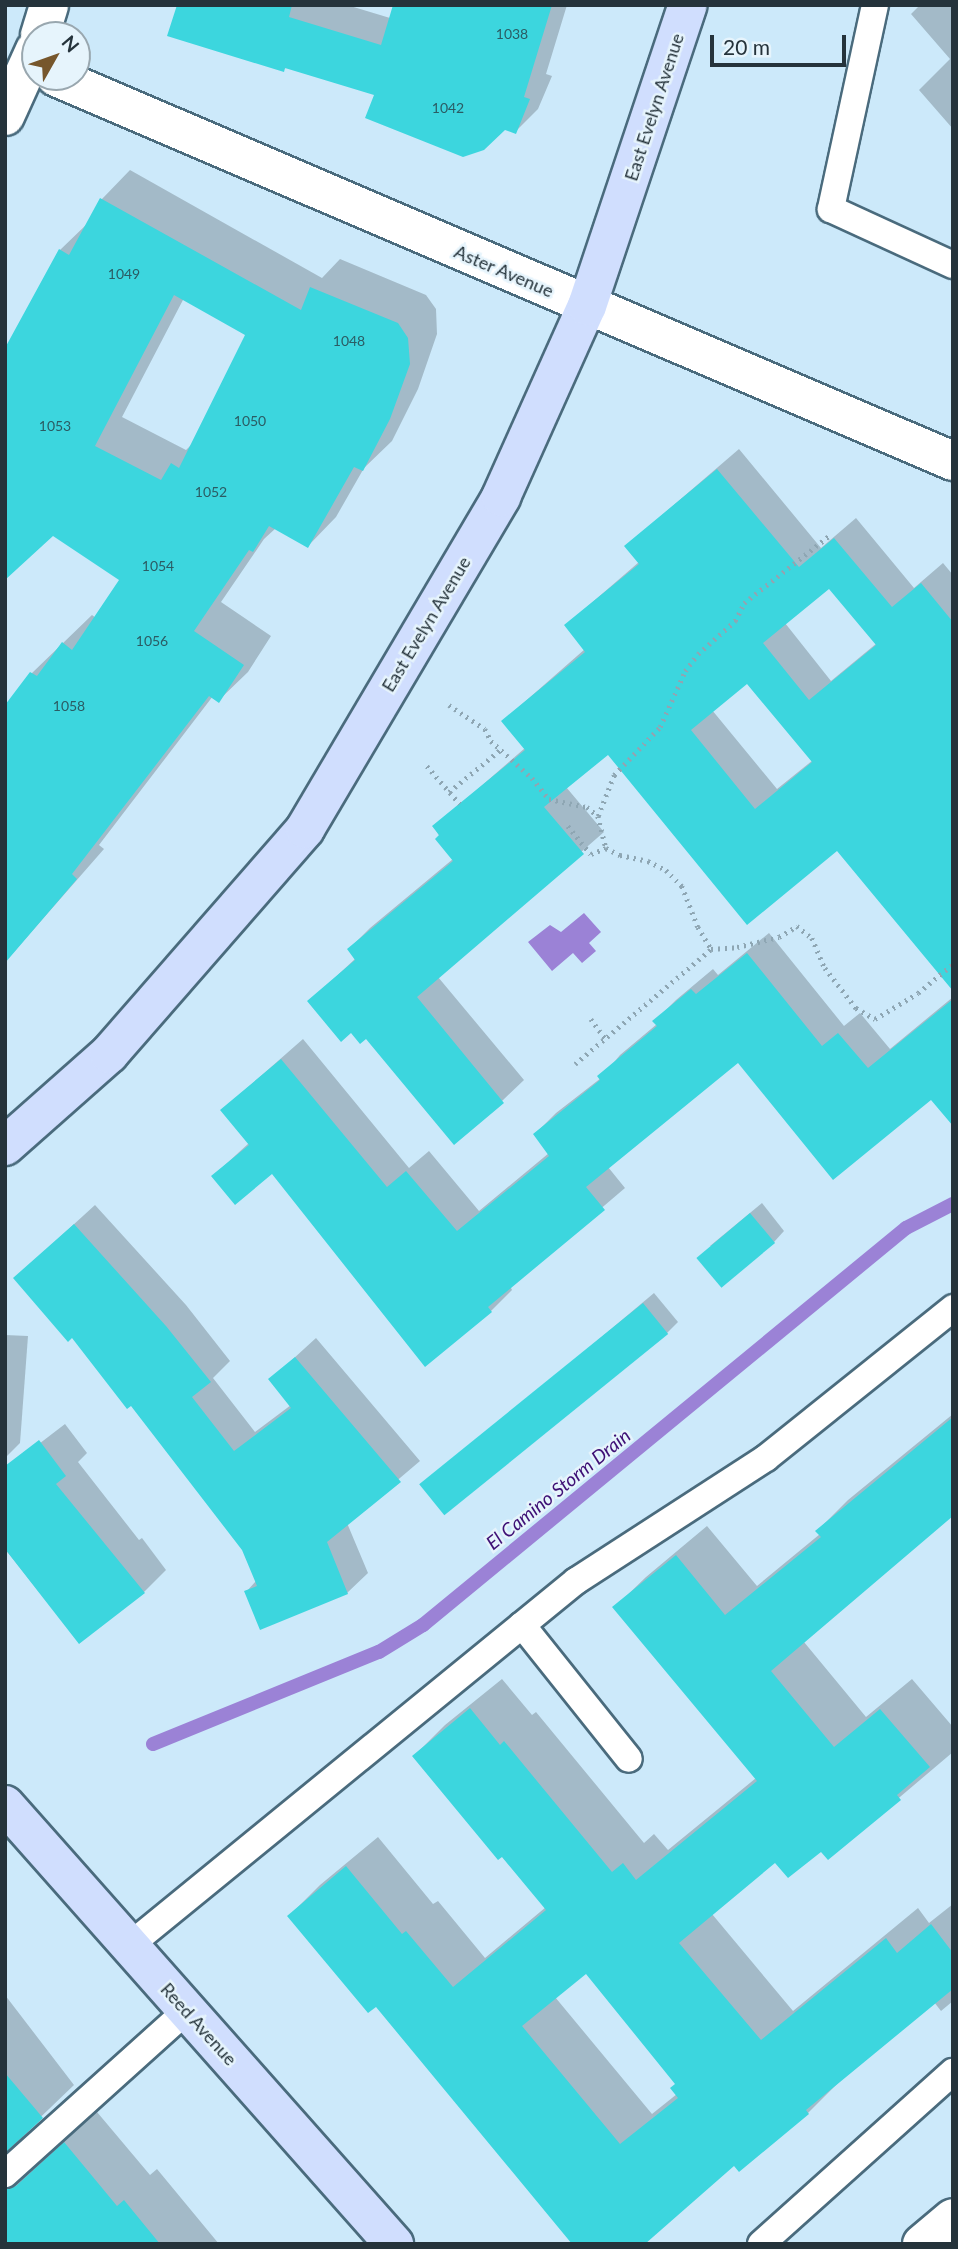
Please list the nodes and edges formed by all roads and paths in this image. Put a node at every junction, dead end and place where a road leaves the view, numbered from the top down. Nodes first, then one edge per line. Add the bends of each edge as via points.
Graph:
1 (688, 5) edge
2 (875, 5) edge
3 (91, 82) edge
4 (21, 83) edge
5 (5, 116) edge
6 (953, 265) edge
7 (587, 306) junction
8 (953, 461) edge
9 (830, 536) dead end
10 (449, 705) dead end
11 (500, 750) junction
12 (427, 766) dead end
13 (449, 792) junction
14 (460, 804) dead end
15 (597, 816) junction
16 (568, 826) dead end
17 (606, 848) junction
18 (711, 949) junction
19 (953, 964) edge
20 (591, 1019) dead end
21 (605, 1038) junction
22 (575, 1064) dead end
23 (5, 1146) edge
24 (953, 1308) edge
25 (522, 1625) junction
26 (629, 1759) dead end
27 (5, 1805) edge
28 (130, 1945) junction
29 (187, 2010) junction
30 (953, 2072) edge
31 (5, 2174) edge
32 (953, 2218) edge
33 (394, 2244) edge
34 (761, 2244) edge
35 (922, 2244) edge

1 - 7 main road, East Evelyn Avenue
2 - 6 lane via 831,209
3 - 7 street, Aster Avenue
4 - 5 street
7 - 8 street, Aster Avenue
7 - 23 main road, East Evelyn Avenue via 501,497 305,829 109,1054
9 - 15 path via 744,603 735,621 698,654 685,671 660,727 614,775
10 - 11 path via 476,721
11 - 13 path
11 - 15 path via 549,799 587,807
12 - 13 path
13 - 14 path
15 - 17 path
16 - 17 path via 590,856
17 - 18 path via 648,861 674,878
18 - 19 path via 766,940 797,926 812,938 825,968 856,1008 875,1019 918,993
18 - 21 path
20 - 21 path
21 - 22 path
24 - 25 lane via 766,1458 576,1581
25 - 26 lane
25 - 28 lane
27 - 28 main road, Reed Avenue
28 - 29 main road, Reed Avenue
29 - 31 lane
29 - 33 main road, Reed Avenue
30 - 34 lane
32 - 35 street

